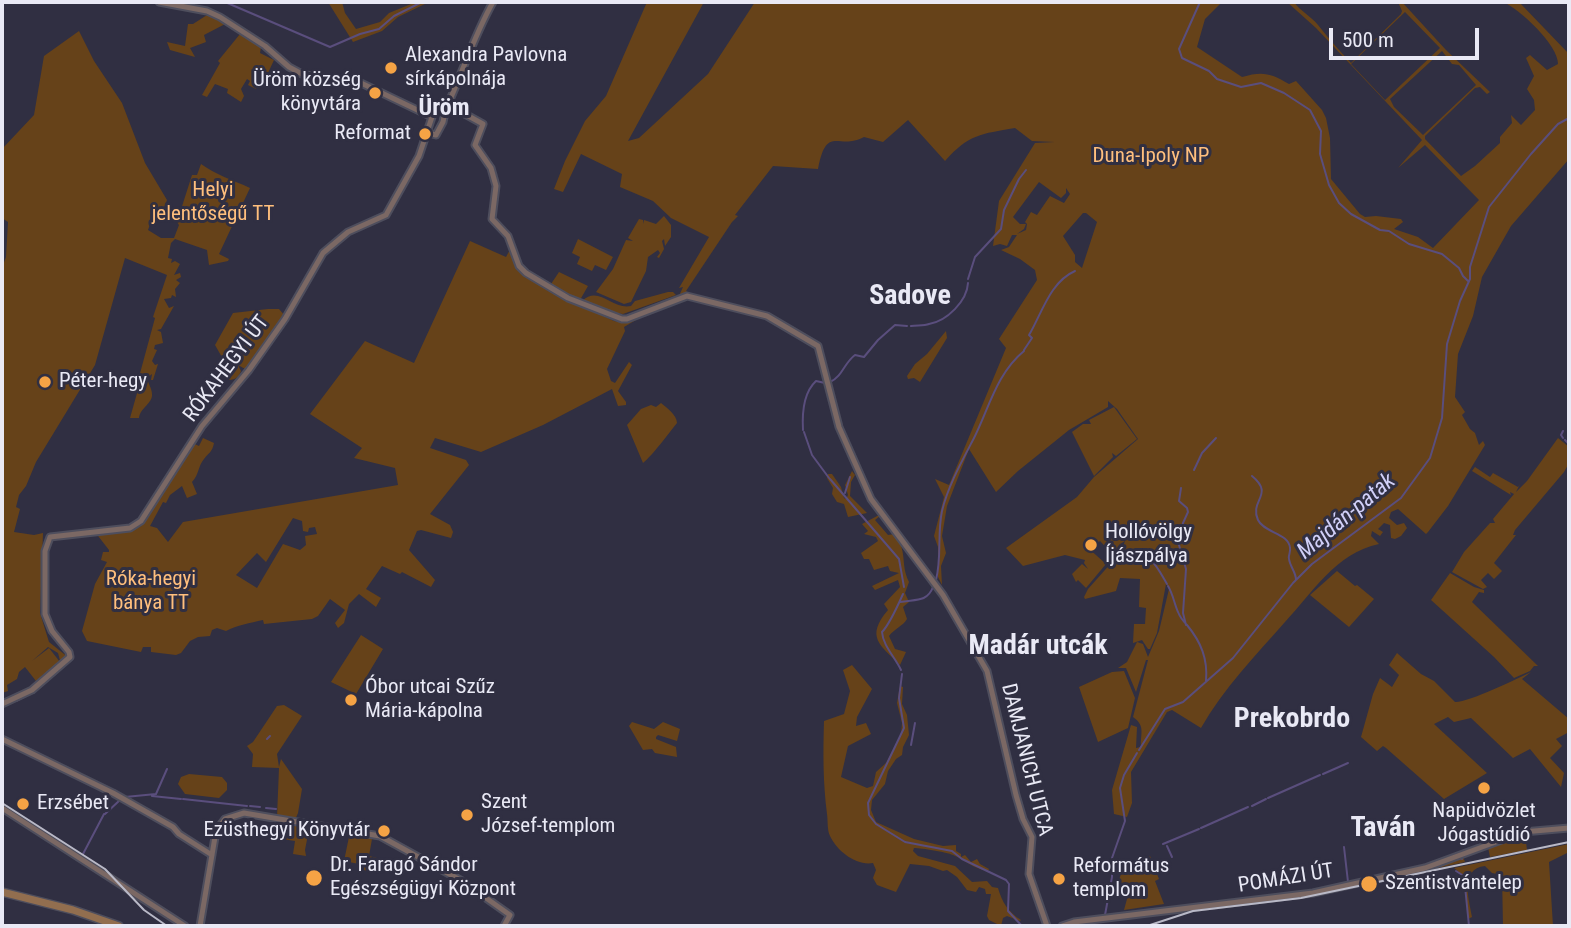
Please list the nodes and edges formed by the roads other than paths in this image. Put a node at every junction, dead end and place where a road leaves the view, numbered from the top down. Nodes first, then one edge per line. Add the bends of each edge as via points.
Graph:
1 (159, 2) edge
2 (493, 2) edge
3 (442, 114) junction
4 (428, 133) junction
5 (2, 704) edge
6 (2, 739) edge
7 (2, 808) edge
8 (1569, 828) edge
9 (212, 855) junction
10 (2, 893) edge
11 (1046, 924) edge
12 (110, 926) edge
13 (119, 926) edge
14 (185, 926) edge
15 (200, 926) edge
16 (504, 926) edge
17 (1062, 926) edge

1 - 3 main road via 220,17 302,74 361,83
2 - 3 main road
3 - 4 main road
3 - 4 main road via 436,135
3 - 11 main road, DAMJANICH UTCA via 454,108 483,124 475,145 491,168 495,186 492,219 507,233 526,273 568,298 622,319 687,296 767,316 818,345 839,427 871,499 944,597 987,671 1016,795 1032,837 1029,874
4 - 5 main road, RÓKAHEGYI ÚT via 384,217 348,232 323,253 285,319 202,426 141,521 132,527 48,539 45,614 53,633 70,653 69,659 32,690
6 - 9 main road via 122,799
7 - 14 main road
8 - 17 main road, POMÁZI ÚT via 1523,832 1425,868 1313,893
9 - 15 main road
9 - 16 main road via 217,829 226,818 244,813 384,838 463,881 505,914
10 - 12 main road
10 - 13 main road

